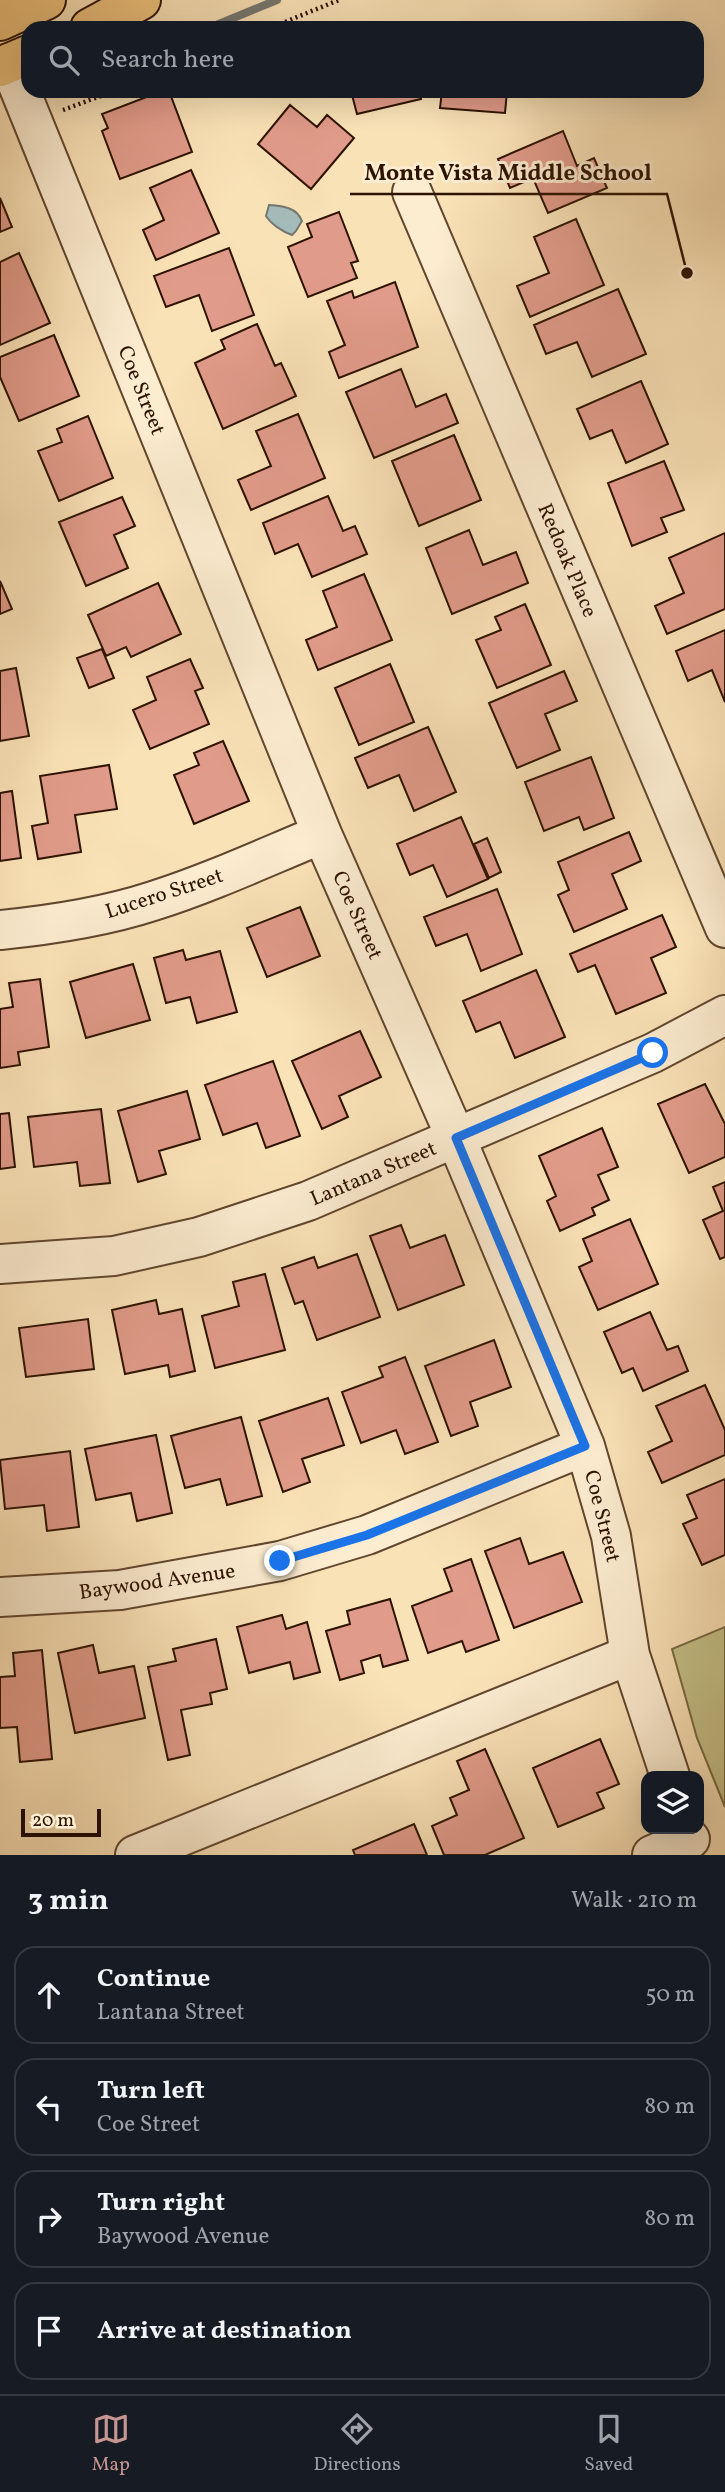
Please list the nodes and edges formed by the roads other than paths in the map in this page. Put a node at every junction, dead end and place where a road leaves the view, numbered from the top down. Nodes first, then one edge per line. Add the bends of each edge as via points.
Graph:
1 (46, 0) edge
2 (141, 0) edge
3 (0, 21) edge
4 (103, 21) edge
5 (12, 62) edge
6 (21, 89) edge
7 (24, 98) edge
8 (412, 192) dead end
9 (322, 834) junction
10 (725, 928) edge
11 (0, 930) edge
12 (725, 1015) edge
13 (456, 1138) junction
14 (0, 1264) edge
15 (585, 1446) junction
16 (0, 1597) edge
17 (630, 1655) junction
18 (668, 1771) edge
19 (691, 1841) edge
20 (135, 1855) edge
21 (652, 1855) edge

1 - 3 main road
2 - 4 main road
5 - 6 street, Coe Street
7 - 9 street, Coe Street
8 - 10 street, Redoak Place
9 - 11 street, Lucero Street via 152,901
9 - 13 street, Coe Street
12 - 13 street, Lantana Street via 653,1053
13 - 14 street, Lantana Street via 308,1201 199,1237 114,1256
13 - 15 street, Coe Street
15 - 16 street, Baywood Avenue via 367,1535 280,1561 120,1590
15 - 17 street, Coe Street via 611,1536
17 - 18 street, Coe Street
17 - 20 street
19 - 21 street

